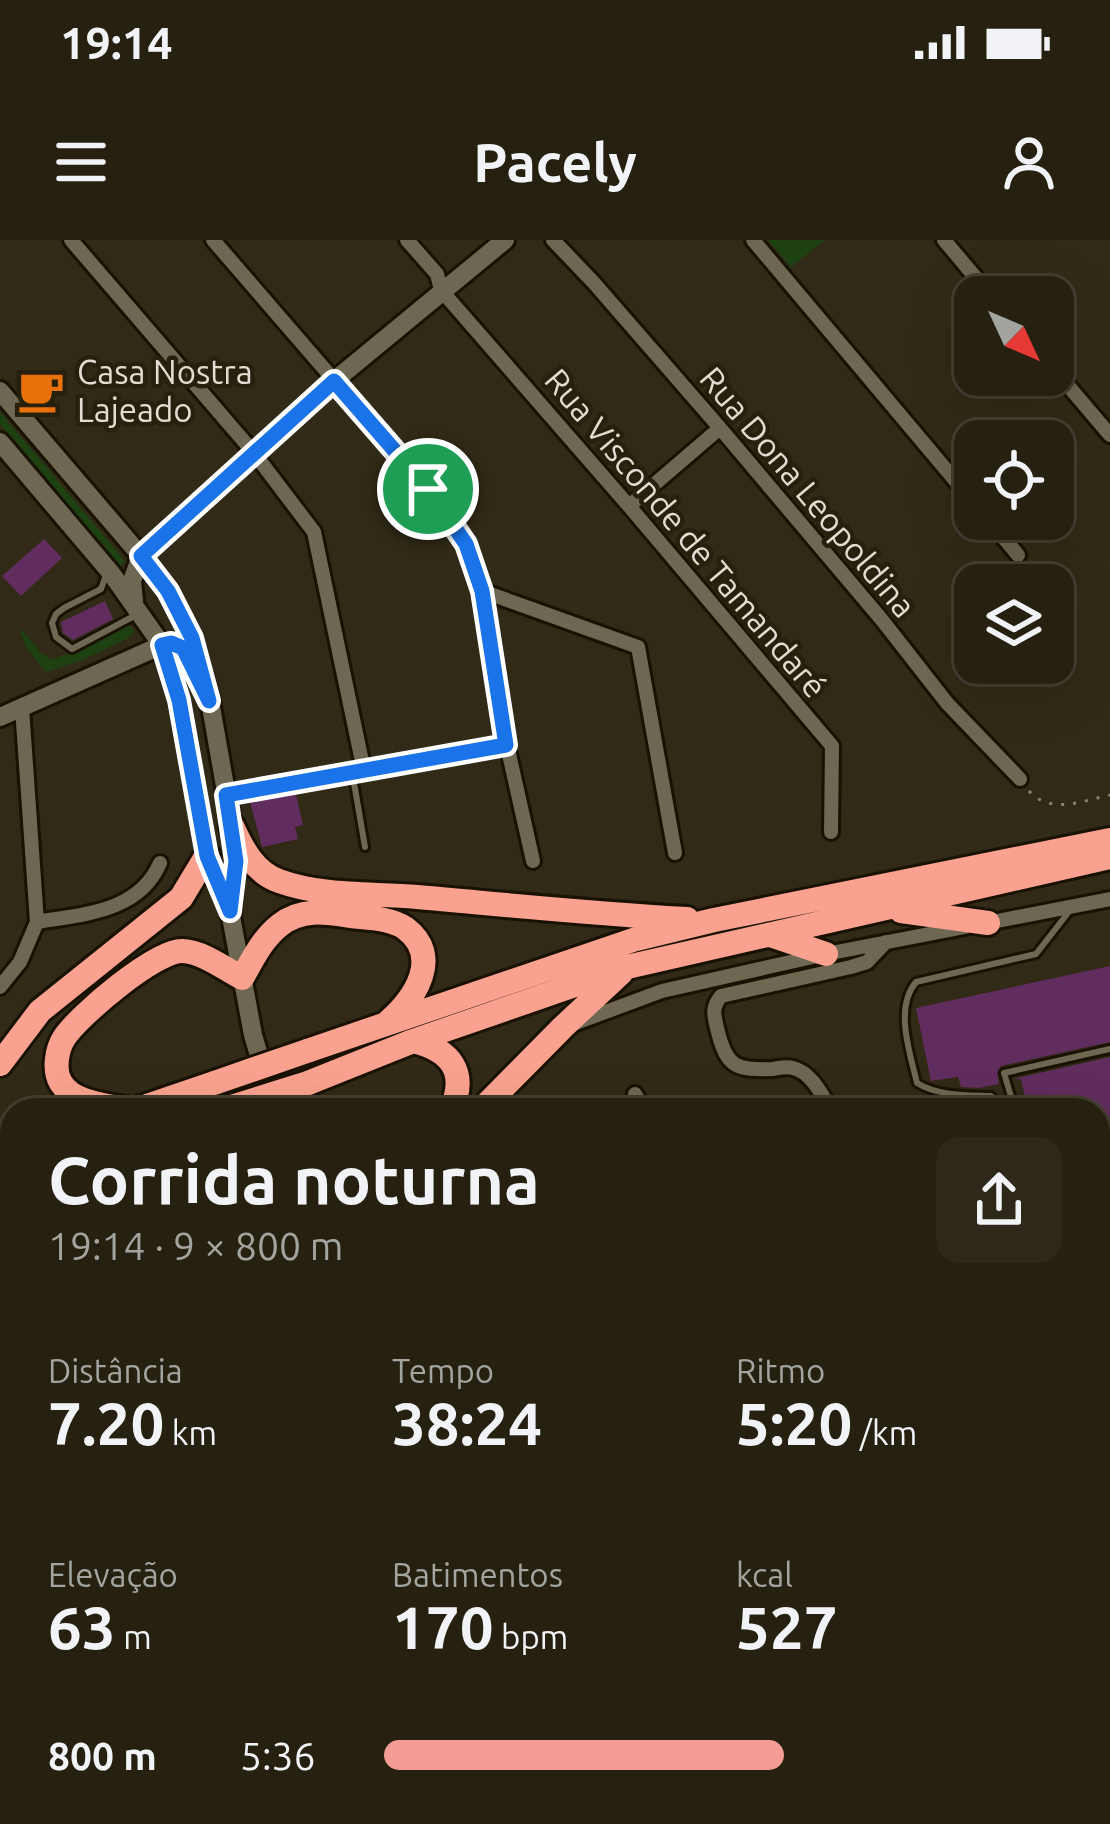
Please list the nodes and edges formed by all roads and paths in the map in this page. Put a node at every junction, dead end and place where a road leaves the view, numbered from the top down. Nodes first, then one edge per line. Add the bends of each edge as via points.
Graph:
1 (71, 240) edge
2 (213, 240) edge
3 (407, 240) edge
4 (506, 240) edge
5 (553, 240) edge
6 (753, 240) edge
7 (944, 240) edge
8 (974, 276) edge
9 (441, 290) junction
10 (334, 381) junction
11 (0, 391) edge
12 (1074, 393) edge
13 (720, 428) junction
14 (1110, 435) edge
15 (0, 442) edge
16 (254, 453) junction
17 (954, 479) edge
18 (629, 506) junction
19 (1006, 540) edge
20 (1018, 555) dead end
21 (141, 556) junction
22 (105, 566) junction
23 (482, 591) junction
24 (138, 611) junction
25 (162, 645) junction
26 (209, 701) junction
27 (22, 708) junction
28 (0, 717) edge
29 (506, 745) junction
30 (191, 762) junction
31 (358, 772) junction
32 (1020, 779) joint
33 (226, 795) junction
34 (1110, 795) edge
35 (232, 826) junction
36 (831, 832) dead end
37 (1110, 840) edge
38 (364, 847) dead end
39 (675, 853) dead end
40 (207, 856) junction
41 (1110, 857) edge
42 (533, 861) dead end
43 (160, 862) dead end
44 (1110, 899) edge
45 (1073, 906) junction
46 (886, 909) junction
47 (230, 911) junction
48 (714, 920) junction
49 (37, 922) junction
50 (988, 923) junction
51 (770, 935) junction
52 (886, 942) junction
53 (826, 954) junction
54 (627, 967) junction
55 (242, 978) junction
56 (0, 987) edge
57 (382, 1026) junction
58 (563, 1027) junction
59 (413, 1041) junction
60 (1110, 1049) edge
61 (0, 1064) edge
62 (635, 1094) dead end
63 (79, 1098) edge
64 (169, 1098) edge
65 (259, 1098) edge
66 (271, 1098) edge
67 (456, 1098) edge
68 (493, 1098) edge
69 (637, 1098) edge
70 (824, 1098) edge
71 (993, 1098) edge
72 (1011, 1098) edge

1 - 16 street
2 - 10 street
3 - 9 street, Rua Visconde de Tamandaré
4 - 9 main road
5 - 13 street, Rua Dona Leopoldina
6 - 17 street
7 - 8 street
9 - 10 main road
9 - 18 street, Rua Visconde de Tamandaré
10 - 16 main road
10 - 23 street via 428,489 466,544
11 - 21 main road
12 - 14 street
13 - 18 street
13 - 32 street, Rua Dona Leopoldina via 946,703
15 - 22 main road
16 - 21 main road
16 - 31 street via 314,532
18 - 36 street, Rua Visconde de Tamandaré via 832,746
19 - 20 street
21 - 24 main road via 132,580
21 - 26 main road via 192,638
22 - 24 main road
22 - 24 lane via 101,589 56,614 56,638 72,649
23 - 29 street
23 - 39 street via 638,647
24 - 25 main road
25 - 26 main road via 183,648
25 - 27 main road
25 - 30 main road
26 - 33 main road
27 - 28 main road
27 - 49 street
29 - 31 street
29 - 42 street
30 - 33 main road via 211,792
30 - 40 main road
31 - 33 street
31 - 38 lane
32 - 34 path via 1053,807
33 - 35 main road
35 - 47 main road
35 - 48 highway via 244,853 275,880 323,891
37 - 48 highway
40 - 47 main road
40 - 61 highway via 181,898 40,1011
41 - 46 highway
43 - 49 street via 125,902
44 - 45 street
45 - 50 street
45 - 71 lane via 1036,954 909,990 906,1039 917,1083
46 - 50 highway
46 - 51 highway
47 - 55 main road
48 - 57 highway
49 - 56 street
50 - 52 street
51 - 53 highway
51 - 54 highway
52 - 53 street
52 - 70 street via 867,962 716,1001 730,1063 794,1068
53 - 58 street via 662,992
54 - 58 highway
54 - 59 highway
55 - 57 highway via 262,942 300,914 389,921 417,942 422,978
55 - 63 highway via 179,950 148,963 72,1028 58,1051 61,1083
55 - 66 main road
57 - 64 highway, bridge
58 - 68 highway
59 - 65 highway, bridge
59 - 67 highway via 440,1051 455,1069
60 - 72 lane via 1004,1073
62 - 69 street

